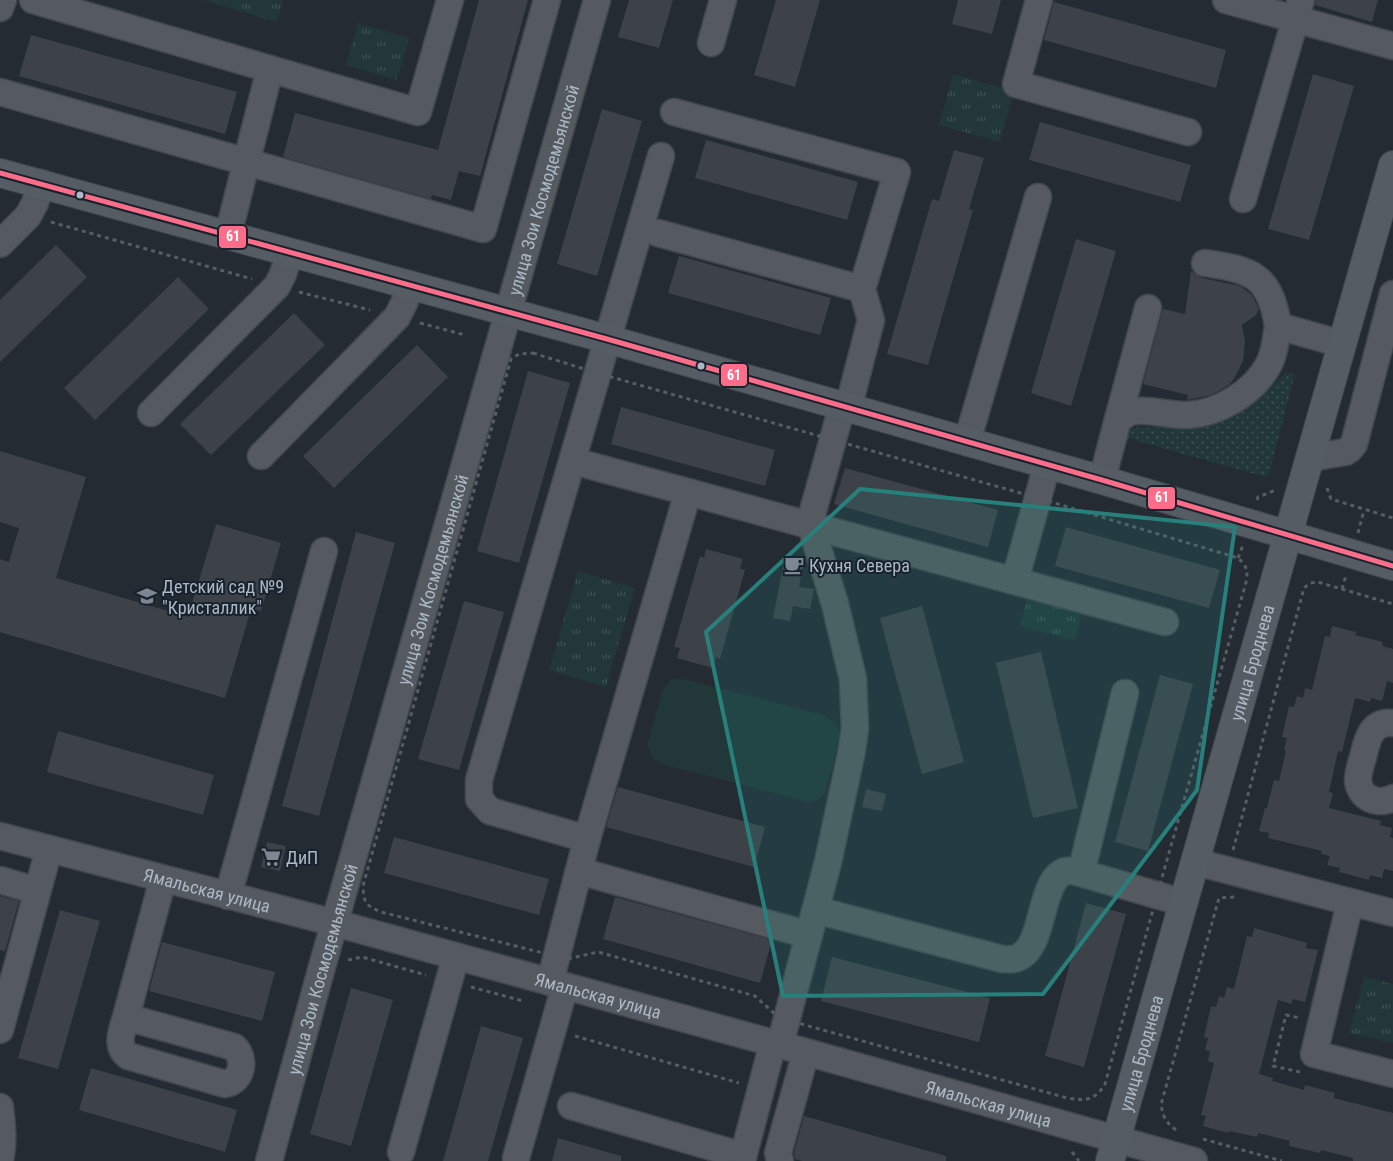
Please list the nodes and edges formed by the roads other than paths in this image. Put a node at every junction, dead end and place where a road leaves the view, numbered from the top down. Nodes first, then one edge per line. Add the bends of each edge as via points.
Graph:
1 (2, 0) edge
2 (33, 0) edge
3 (450, 0) edge
4 (547, 0) edge
5 (597, 0) edge
6 (723, 0) edge
7 (1039, 0) edge
8 (1226, 0) edge
9 (0, 8) edge
10 (1299, 9) edge
11 (711, 42) dead end
12 (1393, 46) edge
13 (270, 70) junction
14 (0, 92) edge
15 (674, 112) dead end
16 (1188, 132) dead end
17 (661, 156) dead end
18 (247, 163) junction
19 (1393, 165) edge
20 (0, 172) edge
21 (41, 183) junction
22 (1038, 197) dead end
23 (1242, 199) dead end
24 (658, 233) dead end
25 (228, 235) junction
26 (0, 244) edge
27 (290, 252) junction
28 (1205, 263) dead end
29 (1360, 282) junction
30 (409, 284) junction
31 (862, 289) junction
32 (1393, 292) edge
33 (1148, 308) dead end
34 (508, 312) junction
35 (1278, 326) junction
36 (607, 339) junction
37 (1342, 344) junction
38 (845, 408) junction
39 (151, 413) dead end
40 (1118, 419) junction
41 (967, 442) junction
42 (260, 456) dead end
43 (1310, 458) junction
44 (573, 461) junction
45 (1047, 465) junction
46 (1102, 480) junction
47 (688, 492) junction
48 (812, 526) junction
49 (1288, 535) junction
50 (324, 551) dead end
51 (1393, 566) edge
52 (1015, 580) junction
53 (1165, 622) dead end
54 (1125, 693) dead end
55 (1393, 723) edge
56 (1393, 798) edge
57 (0, 836) edge
58 (587, 839) junction
59 (49, 850) junction
60 (1196, 862) junction
61 (579, 871) junction
62 (1081, 873) junction
63 (163, 879) junction
64 (0, 880) edge
65 (38, 891) junction
66 (228, 896) junction
67 (1184, 903) junction
68 (1350, 903) junction
69 (816, 910) junction
70 (1393, 913) edge
71 (335, 923) junction
72 (809, 935) junction
73 (456, 956) junction
74 (8, 962) edge
75 (557, 984) junction
76 (126, 1017) dead end
77 (0, 1030) edge
78 (777, 1044) junction
79 (806, 1052) junction
80 (1393, 1074) edge
81 (571, 1106) dead end
82 (0, 1108) edge
83 (1113, 1150) edge
84 (1198, 1150) edge
85 (401, 1152) dead end
86 (516, 1158) dead end
87 (742, 1159) edge
88 (0, 1160) edge
89 (269, 1161) edge
90 (780, 1161) edge

1 - 9 street
2 - 13 street
3 - 13 street via 418,112
4 - 18 street via 483,229
5 - 34 street, улица Зои Космодемьянской
6 - 11 street
7 - 16 street via 1016,84
8 - 10 street
10 - 12 street
10 - 23 street
13 - 18 street
14 - 18 street
15 - 31 street via 897,172
17 - 36 street
18 - 25 street
19 - 29 main road, улица Броднева
20 - 21 main road
21 - 25 main road
21 - 26 street via 28,216
22 - 41 street
24 - 31 street
25 - 27 main road
27 - 30 main road
27 - 39 street via 277,286
28 - 35 street via 1237,268 1254,276 1267,289
29 - 32 street
29 - 37 main road, улица Броднева
30 - 34 main road
30 - 42 street via 397,317
31 - 38 street via 871,320
32 - 43 street via 1354,444 1345,452
33 - 40 street
34 - 36 main road
34 - 71 street, улица Зои Космодемьянской
35 - 37 street
35 - 40 street via 1270,363 1242,394 1221,408 1189,415 1134,411
36 - 38 main road
36 - 44 street
37 - 43 main road, улица Броднева
38 - 41 main road
38 - 48 street via 832,440
40 - 46 street
41 - 45 main road
43 - 49 main road, улица Броднева
44 - 47 street
44 - 58 street via 479,780 479,798 490,811
45 - 46 main road
45 - 52 street
46 - 49 main road
47 - 48 street
47 - 58 street
48 - 52 street
48 - 69 street via 851,670 855,704 851,755
49 - 51 main road
49 - 60 main road, улица Броднева
50 - 66 street
52 - 53 street
54 - 62 street
55 - 56 street via 1378,726 1370,734 1358,779 1361,790 1369,798 1380,802
57 - 59 street, Ямальская улица
58 - 61 street
59 - 63 street, Ямальская улица
59 - 65 street
60 - 67 main road, улица Броднева
60 - 68 street
61 - 72 street
61 - 75 street via 556,957
62 - 67 street
62 - 69 street via 1067,870 1057,876 1033,942 1026,954 1016,959
63 - 66 street, Ямальская улица
63 - 76 street
64 - 65 street
65 - 74 street
66 - 71 street, Ямальская улица
67 - 83 main road, улица Броднева
68 - 70 street
68 - 80 street via 1314,1054
69 - 72 street
71 - 73 street, Ямальская улица
71 - 89 street, улица Зои Космодемьянской
72 - 78 street via 788,1020
73 - 75 street, Ямальская улица
73 - 85 street
74 - 77 street
75 - 78 street, Ямальская улица
75 - 86 street via 552,1030
78 - 79 street, Ямальская улица
78 - 87 street
79 - 83 street, Ямальская улица
79 - 90 street via 778,1153
81 - 87 street
82 - 88 street via 3,1131
83 - 84 street, Ямальская улица

